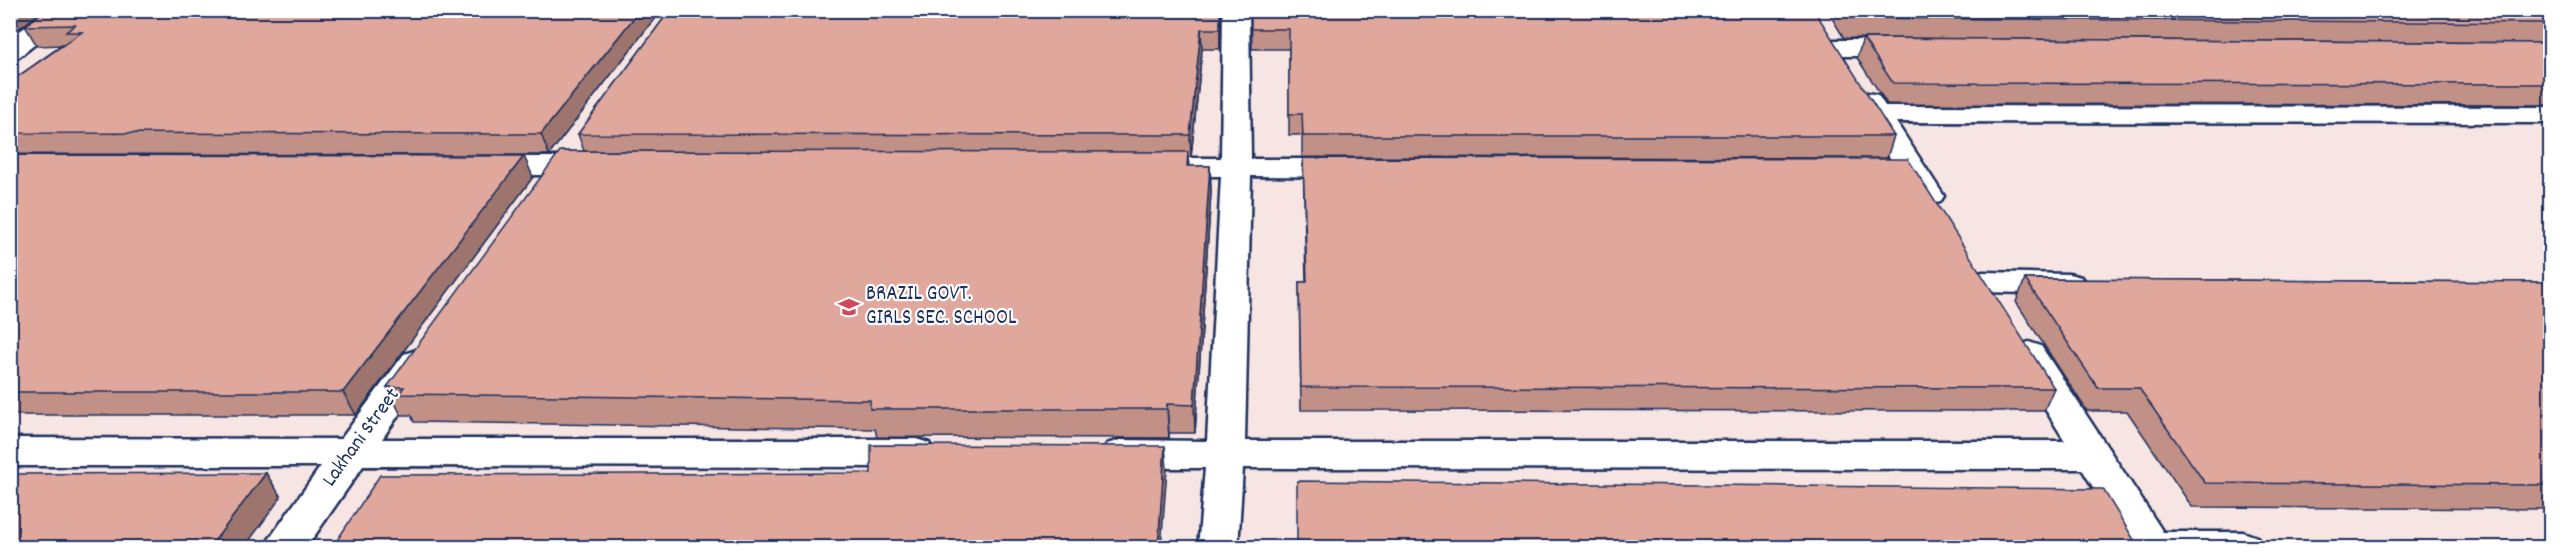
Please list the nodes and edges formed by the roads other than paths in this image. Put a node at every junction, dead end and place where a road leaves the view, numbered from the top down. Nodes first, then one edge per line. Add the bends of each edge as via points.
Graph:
1 (66, 10) edge
2 (1236, 10) edge
3 (1817, 20) edge
4 (1834, 48) junction
5 (1930, 49) edge
6 (10, 51) edge
7 (1877, 114) junction
8 (2550, 115) edge
9 (580, 138) edge
10 (452, 166) edge
11 (559, 166) junction
12 (618, 166) edge
13 (1142, 167) edge
14 (1238, 168) junction
15 (1380, 168) edge
16 (1876, 169) edge
17 (1912, 169) junction
18 (538, 195) edge
19 (1947, 225) edge
20 (1965, 254) edge
21 (1983, 282) junction
22 (2102, 284) edge
23 (434, 338) edge
24 (10, 452) edge
25 (351, 452) junction
26 (950, 453) edge
27 (1082, 454) edge
28 (1226, 454) junction
29 (2094, 455) junction
30 (2152, 547) edge
31 (283, 548) edge
32 (1218, 548) edge
33 (2243, 548) edge

1 - 6 street
2 - 14 street
3 - 4 street
4 - 5 street
4 - 7 street
7 - 8 street
7 - 17 street
9 - 11 street
10 - 11 street
11 - 12 street
11 - 18 street
13 - 14 street
14 - 15 street
14 - 28 street
16 - 17 street
17 - 19 street
20 - 21 street
21 - 22 street
21 - 29 street
23 - 25 street, Lakhani Street
24 - 25 street
25 - 26 street
25 - 31 street, Lakhani Street
27 - 28 street
28 - 29 street
28 - 32 street
29 - 30 street
30 - 33 street

